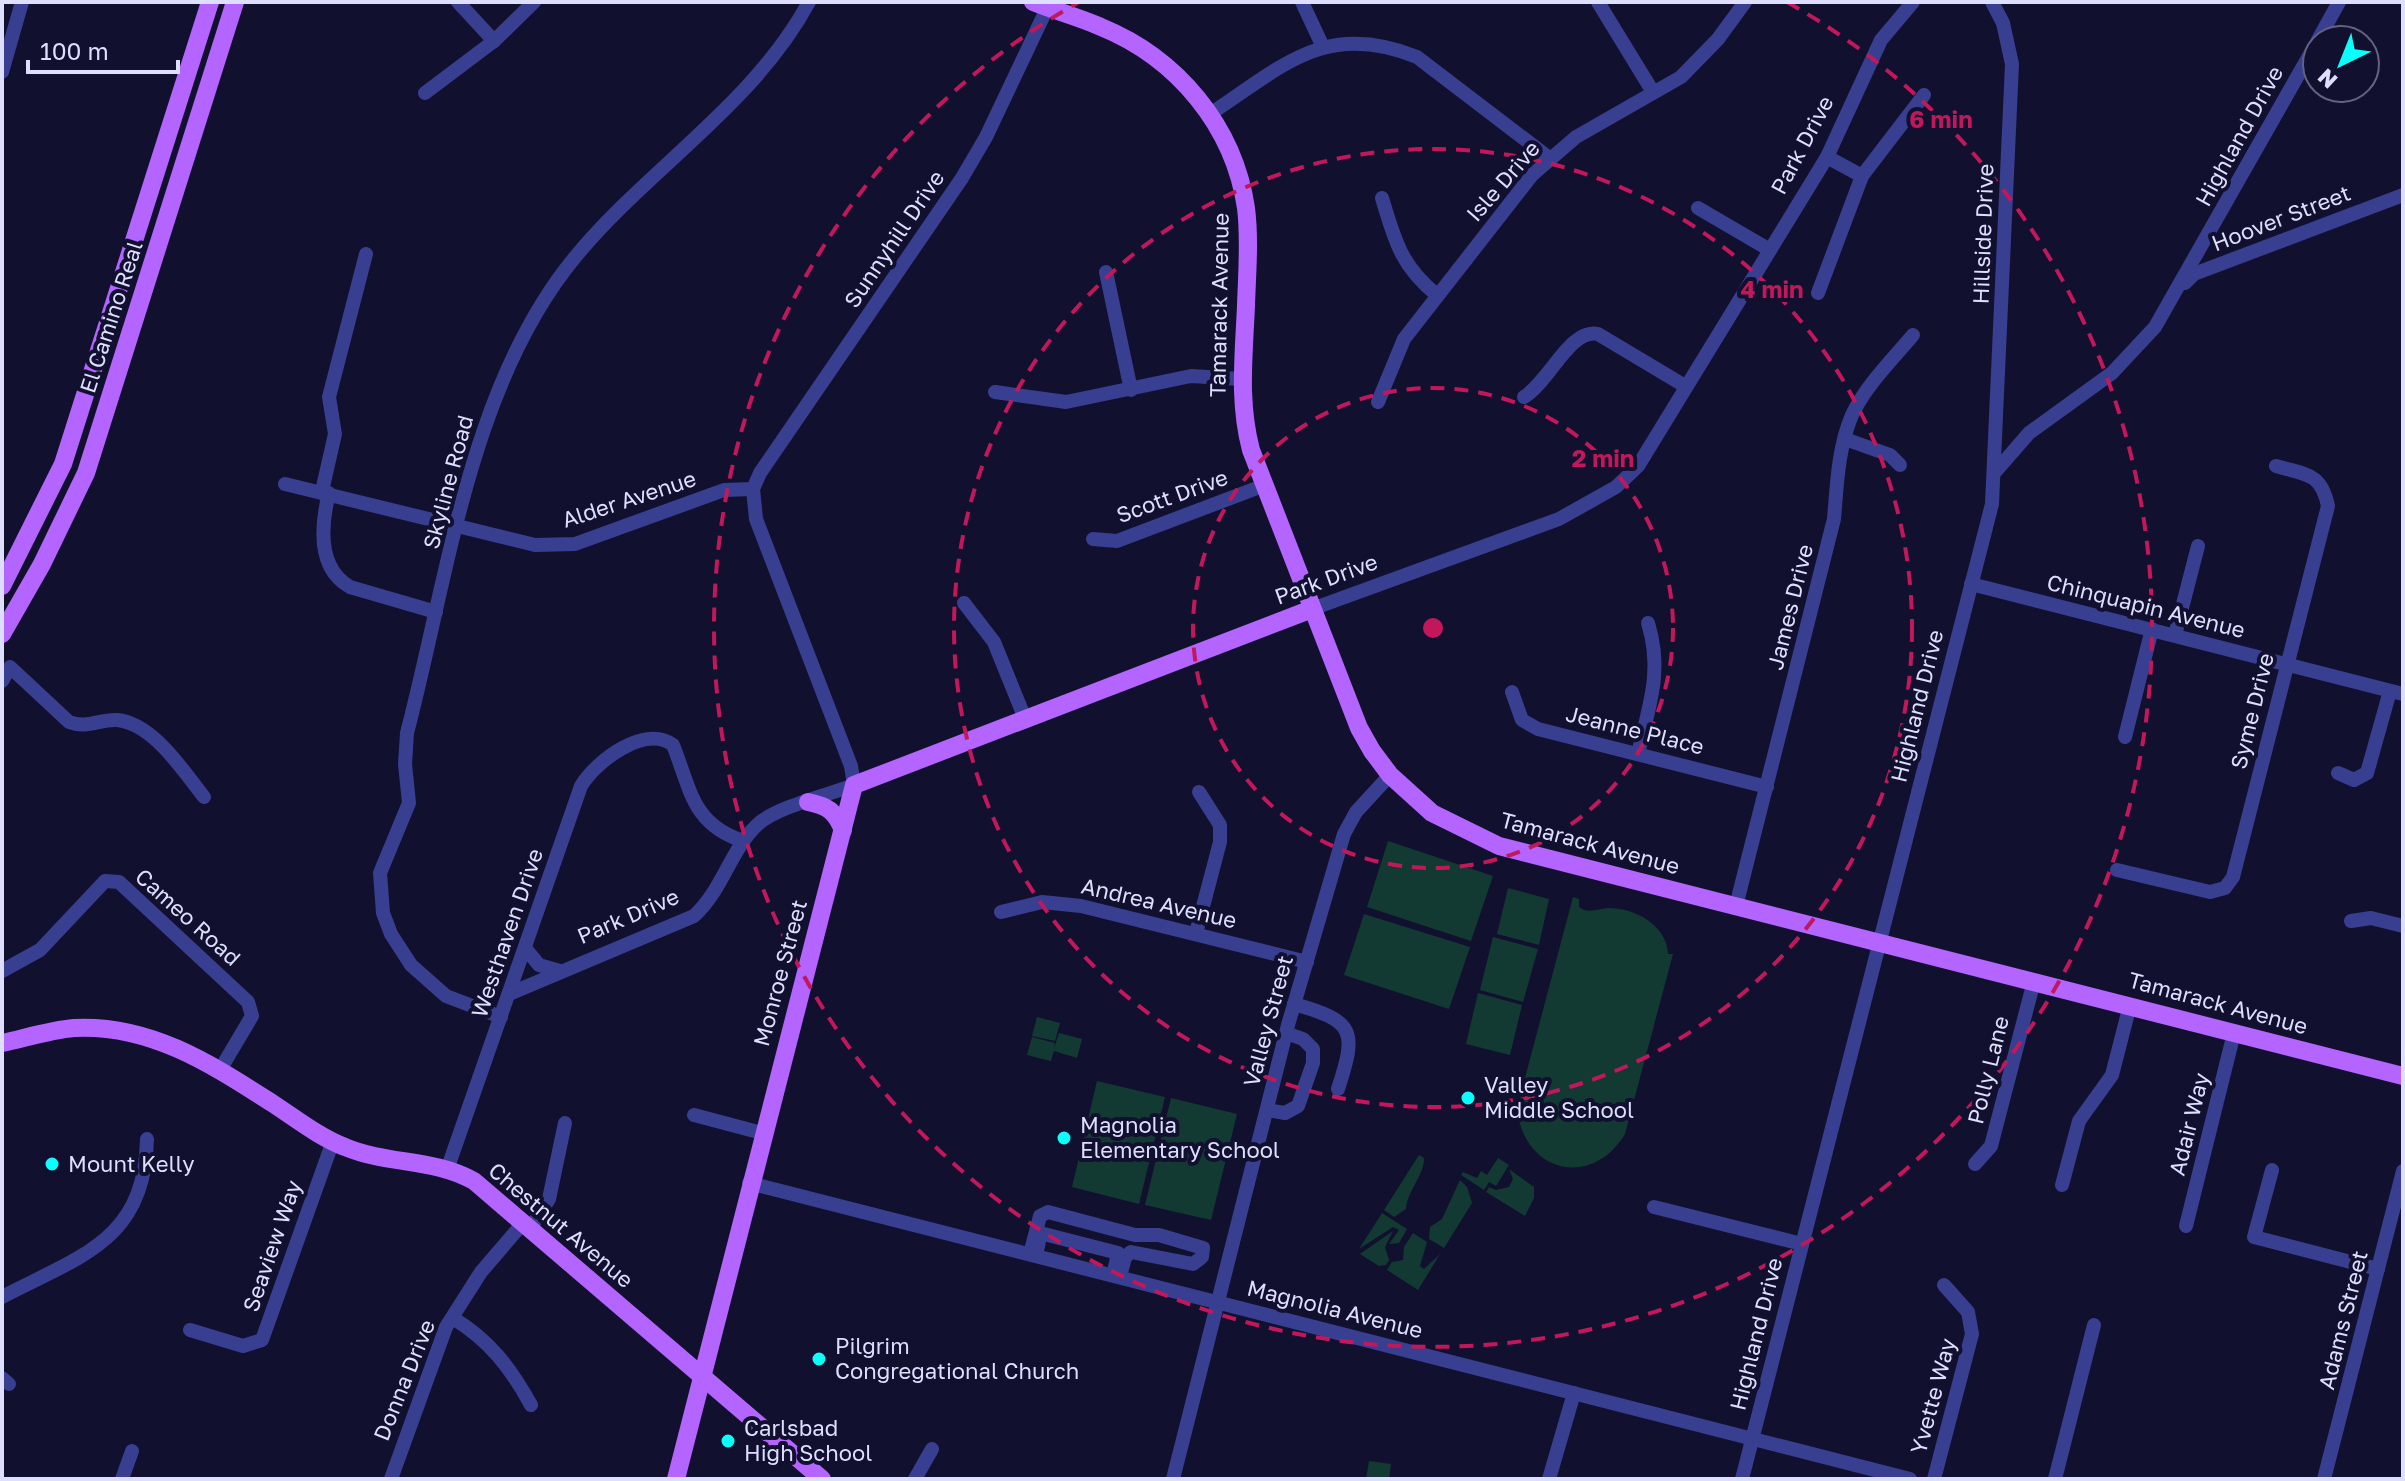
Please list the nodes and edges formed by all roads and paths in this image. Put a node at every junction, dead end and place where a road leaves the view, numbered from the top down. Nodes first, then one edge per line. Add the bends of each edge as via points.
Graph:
1 (22, 2) edge
2 (210, 2) edge
3 (235, 2) edge
4 (458, 2) edge
5 (534, 2) edge
6 (809, 2) edge
7 (1302, 2) edge
8 (1598, 2) edge
9 (1745, 2) edge
10 (1913, 2) edge
11 (1992, 2) edge
12 (2339, 2) edge
13 (1043, 4) edge
14 (2327, 24) edge
15 (494, 41) junction
16 (1323, 47) junction
17 (2301, 71) edge
18 (2, 72) edge
19 (1653, 92) junction
20 (425, 93) dead end
21 (1924, 95) dead end
22 (1210, 114) junction
23 (1548, 157) junction
24 (1827, 157) junction
25 (1862, 176) junction
26 (2403, 195) edge
27 (1382, 198) dead end
28 (1698, 208) dead end
29 (1770, 250) junction
30 (366, 254) dead end
31 (1106, 272) dead end
32 (2179, 289) junction
33 (1818, 293) dead end
34 (1437, 295) junction
35 (1913, 335) dead end
36 (1241, 379) junction
37 (1685, 386) junction
38 (1131, 390) junction
39 (995, 392) dead end
40 (1524, 397) dead end
41 (1378, 402) dead end
42 (1845, 439) junction
43 (1900, 465) dead end
44 (2276, 466) dead end
45 (1996, 471) junction
46 (285, 484) dead end
47 (1265, 485) junction
48 (753, 489) junction
49 (326, 492) junction
50 (458, 526) junction
51 (1093, 539) dead end
52 (2198, 546) dead end
53 (1971, 584) junction
54 (2, 586) edge
55 (964, 603) dead end
56 (1312, 609) junction
57 (436, 612) junction
58 (1648, 623) dead end
59 (2152, 629) junction
60 (2, 634) edge
61 (2175, 635) junction
62 (2287, 664) junction
63 (2, 681) edge
64 (1512, 692) dead end
65 (2397, 692) edge
66 (1026, 721) junction
67 (2125, 737) dead end
68 (1638, 754) junction
69 (2338, 773) dead end
70 (1390, 775) junction
71 (854, 785) junction
72 (1767, 787) junction
73 (1199, 792) dead end
74 (204, 797) dead end
75 (808, 802) junction
76 (843, 830) junction
77 (743, 841) junction
78 (2117, 870) dead end
79 (1736, 906) junction
80 (1001, 912) dead end
81 (2351, 921) dead end
82 (2403, 926) edge
83 (1196, 933) junction
84 (1880, 941) junction
85 (525, 948) junction
86 (1307, 962) junction
87 (2, 971) edge
88 (560, 971) junction
89 (2034, 981) junction
90 (509, 994) junction
91 (1294, 1004) junction
92 (2130, 1005) junction
93 (501, 1017) junction
94 (1286, 1033) junction
95 (2234, 1033) junction
96 (2, 1043) edge
97 (220, 1070) junction
98 (2403, 1076) edge
99 (1338, 1089) dead end
100 (1267, 1110) junction
101 (694, 1115) dead end
102 (565, 1123) dead end
103 (762, 1133) junction
104 (147, 1139) dead end
105 (333, 1141) junction
106 (1975, 1164) dead end
107 (448, 1167) junction
108 (2272, 1170) dead end
109 (2403, 1171) edge
110 (749, 1183) junction
111 (2062, 1185) dead end
112 (1654, 1207) dead end
113 (526, 1226) junction
114 (2186, 1226) dead end
115 (1125, 1232) junction
116 (1802, 1244) junction
117 (1118, 1253) junction
118 (1033, 1255) junction
119 (2378, 1269) junction
120 (1117, 1276) junction
121 (1944, 1285) dead end
122 (2, 1297) edge
123 (1218, 1302) junction
124 (453, 1318) junction
125 (2094, 1325) dead end
126 (190, 1330) dead end
127 (703, 1376) junction
128 (1574, 1393) junction
129 (531, 1405) dead end
130 (1752, 1439) junction
131 (932, 1449) dead end
132 (132, 1451) dead end
133 (122, 1479) edge
134 (391, 1479) edge
135 (676, 1479) edge
136 (822, 1479) edge
137 (915, 1479) edge
138 (1173, 1479) edge
139 (1549, 1479) edge
140 (1742, 1479) edge
141 (1910, 1479) edge
142 (1934, 1479) edge
143 (2055, 1479) edge
144 (2324, 1479) edge

1 - 18 street
2 - 54 main road, El Camino Real via 63,464
3 - 60 main road, El Camino Real via 86,473
4 - 15 street
5 - 15 street
6 - 50 street, Skyline Road via 750,86 651,177 575,257 530,323 493,399
7 - 16 street
8 - 19 street
9 - 19 street, Isle Drive via 1681,77
10 - 24 street, Park Drive via 1881,40
11 - 45 street, Hillside Drive via 2003,23 2012,64
12 - 14 street, Highland Drive
13 - 22 main road, Tamarack Avenue via 1142,49 1195,94
13 - 48 street, Sunnyhill Drive via 962,178
15 - 20 street
16 - 22 street via 1301,54
16 - 23 street via 1360,42 1417,57
17 - 32 street, Highland Drive
19 - 23 street, Isle Drive
21 - 25 street
22 - 36 main road, Tamarack Avenue via 1235,162 1246,208
23 - 34 street, Isle Drive
24 - 25 street
24 - 29 street, Park Drive
25 - 33 street
26 - 32 street, Hoover Street via 2194,274
27 - 34 street via 1405,263
28 - 29 street
29 - 37 street, Park Drive
30 - 49 street via 329,397 335,434
31 - 38 street
32 - 45 street, Highland Drive via 2155,327 2112,373 2029,433
34 - 41 street, Isle Drive via 1404,339
35 - 42 street, James Drive via 1868,389
36 - 38 street via 1191,376
36 - 47 main road, Tamarack Avenue via 1242,416
37 - 40 street via 1587,331 1577,336 1538,389
37 - 56 street, Park Drive via 1638,466 1581,508
38 - 39 street via 1066,402
42 - 43 street via 1890,455
42 - 72 street, James Drive via 1832,532
44 - 62 street, Syme Drive via 2314,477 2324,486 2328,506
45 - 53 street, Highland Drive
46 - 49 street, Alder Avenue
47 - 51 street, Scott Drive via 1117,541
47 - 56 main road, Tamarack Avenue
48 - 50 street, Alder Avenue via 724,490 575,544 535,545
48 - 71 street, Monroe Street via 756,519
49 - 50 street, Alder Avenue
49 - 57 street via 324,537 329,566 338,581
50 - 57 street, Skyline Road
52 - 61 street
53 - 59 street, Chinquapin Avenue
53 - 84 street, Highland Drive
55 - 66 street via 994,642
56 - 66 main road, Park Drive
56 - 70 main road, Tamarack Avenue via 1359,728
57 - 93 street, Skyline Road via 407,733 409,803 380,873 383,913 411,965 446,996
58 - 68 street via 1656,678
59 - 61 street, Chinquapin Avenue
59 - 67 street
61 - 62 street, Chinquapin Avenue
62 - 65 street, Chinquapin Avenue
62 - 78 street, Syme Drive via 2233,877 2225,888 2210,892
63 - 74 street via 10,667 81,727 118,720 136,727 165,747
64 - 68 street, Jeanne Place via 1522,720 1538,729
65 - 69 street via 2367,773 2354,780
66 - 71 main road, Park Drive
68 - 72 street, Jeanne Place
70 - 79 main road, Tamarack Avenue via 1432,813 1499,846
70 - 86 street, Valley Street via 1356,812 1344,834
71 - 75 street, Park Drive
71 - 76 main road, Monroe Street
72 - 79 street, James Drive
73 - 83 street via 1220,825 1220,842
75 - 76 main road via 836,814
75 - 77 street, Park Drive via 766,817
76 - 103 main road, Monroe Street
77 - 85 street, Westhaven Drive via 703,819 673,745 665,739 651,738 606,757 581,786
77 - 88 street, Park Drive via 714,897 694,916
79 - 84 main road, Tamarack Avenue
80 - 83 street, Andrea Avenue via 1042,902 1081,906
81 - 82 street via 2371,918
83 - 86 street, Andrea Avenue
84 - 89 main road, Tamarack Avenue
84 - 116 street, Highland Drive
85 - 88 street, Park Drive via 539,965
85 - 90 street, Westhaven Drive
86 - 91 street, Valley Street
87 - 97 street, Cameo Road via 40,950 105,881 119,882 248,1002 252,1016
88 - 90 street, Park Drive
89 - 92 main road, Tamarack Avenue
89 - 106 street, Polly Lane via 1991,1146
90 - 93 street, Westhaven Drive
91 - 94 street, Valley Street
91 - 99 street via 1331,1015 1348,1032 1349,1060
92 - 95 main road, Tamarack Avenue
92 - 111 street via 2112,1075 2079,1121
93 - 107 street, Westhaven Drive
94 - 100 street, Valley Street
94 - 100 street via 1313,1049 1313,1063 1298,1106 1285,1113
95 - 98 main road, Tamarack Avenue
95 - 114 street, Adair Way
96 - 97 main road, Chestnut Avenue via 73,1028 109,1030 166,1042
97 - 105 main road, Chestnut Avenue
100 - 123 street, Valley Street
101 - 103 street
102 - 113 street, Donna Drive via 549,1199
103 - 110 main road, Monroe Street
104 - 122 street via 146,1167 122,1226 94,1249
105 - 107 main road, Chestnut Avenue via 375,1157
105 - 126 street, Seaview Way via 262,1340 243,1346
107 - 113 main road, Chestnut Avenue via 474,1181
108 - 119 street via 2254,1237
109 - 119 street, Adams Street
110 - 118 street, Magnolia Avenue
110 - 127 main road, Monroe Street
112 - 116 street
113 - 124 street, Donna Drive via 481,1272
113 - 127 main road, Chestnut Avenue
115 - 117 street
115 - 118 street via 1048,1212 1040,1216
115 - 120 street via 1203,1248 1202,1257 1193,1264 1131,1252
116 - 130 street, Highland Drive
117 - 118 street via 1040,1234
117 - 120 street
118 - 120 street, Magnolia Avenue
119 - 144 street, Adams Street
120 - 123 street, Magnolia Avenue
121 - 142 street, Yvette Way via 1968,1312 1972,1334
123 - 128 street, Magnolia Avenue
123 - 138 street, Valley Street
124 - 129 street via 499,1353
124 - 134 street, Donna Drive
125 - 143 street
127 - 135 main road, Monroe Street
127 - 136 main road, Chestnut Avenue
128 - 130 street, Magnolia Avenue
128 - 139 street
130 - 140 street, Highland Drive
130 - 141 street, Magnolia Avenue
131 - 137 street
132 - 133 street

